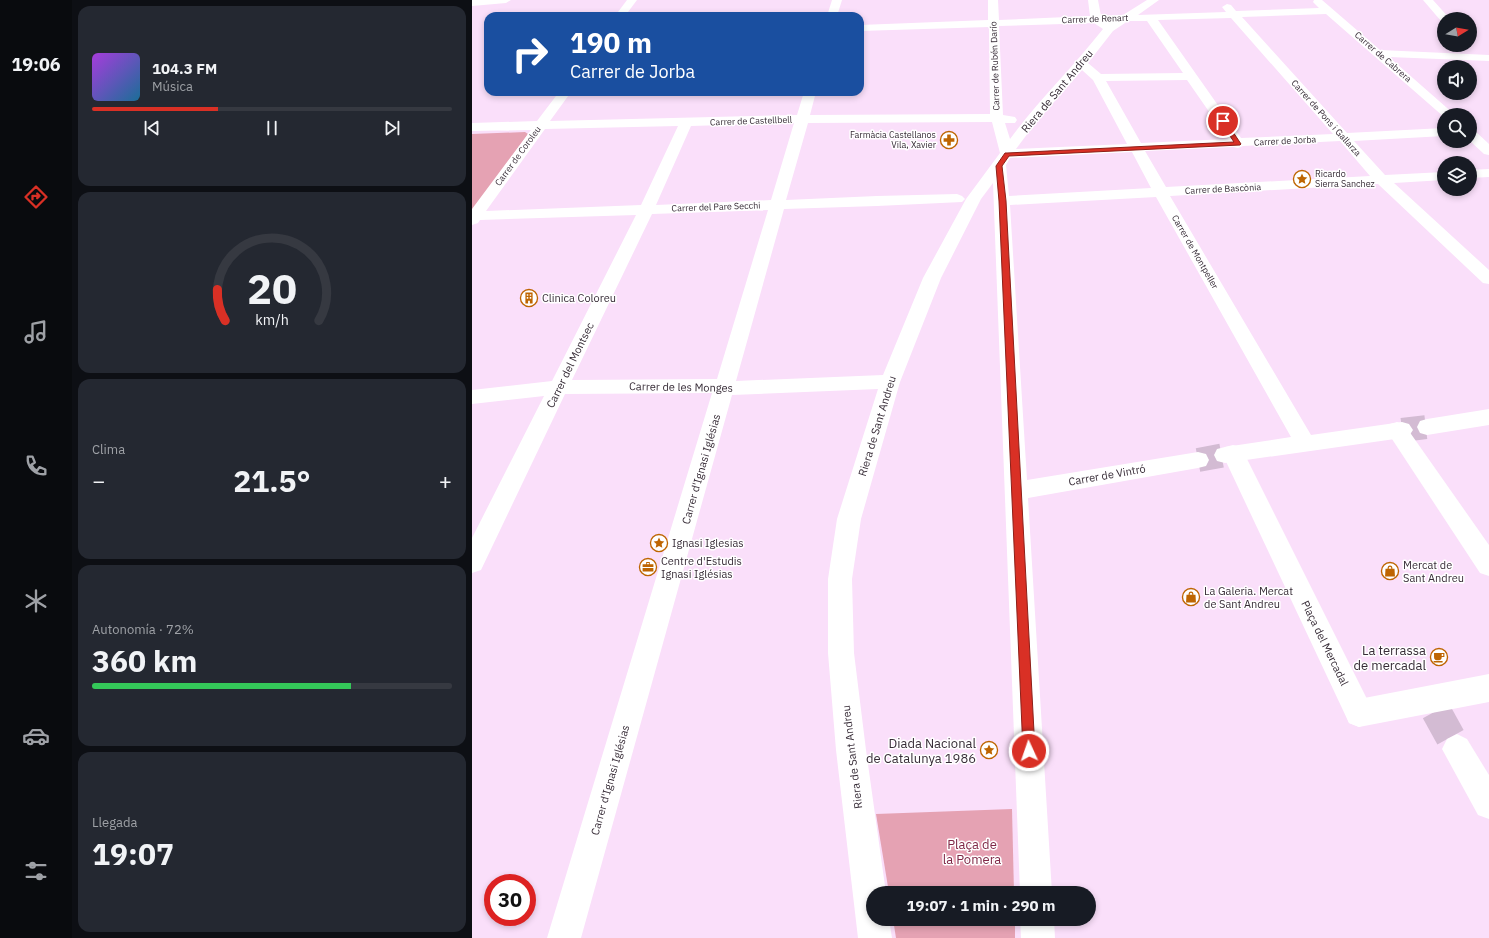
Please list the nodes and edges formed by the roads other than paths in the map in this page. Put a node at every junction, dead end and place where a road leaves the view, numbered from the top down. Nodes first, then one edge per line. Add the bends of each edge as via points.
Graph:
1 (506, 0) edge
2 (632, 0) edge
3 (837, 0) edge
4 (993, 0) edge
5 (1093, 0) edge
6 (1221, 0) edge
7 (1317, 0) edge
8 (1428, 0) edge
9 (486, 2) junction
10 (472, 3) edge
11 (1152, 9) edge
12 (1329, 11) junction
13 (623, 12) edge
14 (833, 12) edge
15 (1439, 12) edge
16 (1233, 14) junction
17 (472, 15) edge
18 (994, 23) junction
19 (1102, 24) junction
20 (864, 28) edge
21 (1477, 52) edge
22 (1379, 54) junction
23 (1485, 58) edge
24 (1081, 64) junction
25 (1489, 67) edge
26 (1192, 76) junction
27 (1098, 78) junction
28 (562, 96) edge
29 (809, 96) edge
30 (1441, 108) edge
31 (996, 118) junction
32 (803, 120) junction
33 (1029, 122) junction
34 (686, 123) junction
35 (540, 126) junction
36 (472, 127) edge
37 (1484, 130) dead end
38 (1477, 131) edge
39 (1437, 132) edge
40 (1344, 138) junction
41 (1477, 139) edge
42 (1238, 144) junction
43 (1137, 148) junction
44 (1489, 151) edge
45 (1003, 160) junction
46 (1489, 173) edge
47 (1477, 174) edge
48 (1437, 176) edge
49 (1382, 180) junction
50 (1160, 192) junction
51 (957, 199) dead end
52 (1002, 201) junction
53 (777, 204) junction
54 (646, 210) junction
55 (473, 217) edge
56 (1489, 279) edge
57 (890, 382) junction
58 (559, 387) junction
59 (725, 387) junction
60 (472, 397) edge
61 (1489, 417) edge
62 (1427, 427) tunnel mouth
63 (1306, 443) junction
64 (1198, 460) tunnel mouth
65 (1017, 491) junction
66 (472, 562) edge
67 (1489, 565) edge
68 (1489, 688) edge
69 (1458, 749) tunnel mouth
70 (1489, 804) edge
71 (1036, 886) edge
72 (1037, 926) edge
73 (564, 938) edge
74 (875, 938) edge
75 (1038, 938) edge

1 - 9 street
2 - 13 street
3 - 14 street
4 - 18 street, Carrer de Rubén Darío
5 - 19 street
6 - 16 street, Carrer de Pons i Gallarza
7 - 12 street, Carrer de Cabrera
8 - 15 street
9 - 10 street
9 - 17 street
11 - 16 street
11 - 19 street, Riera de Sant Andreu
11 - 26 street
12 - 16 street
12 - 22 street, Carrer de Cabrera
16 - 40 street, Carrer de Pons i Gallarza
18 - 19 street, Carrer de Renart
18 - 20 street, Carrer de Renart
18 - 31 street, Carrer de Rubén Darío
19 - 24 street, Riera de Sant Andreu
21 - 23 street
22 - 23 street
22 - 30 street, Carrer de Cabrera
23 - 25 street
24 - 27 street, Carrer de Montpeller
24 - 33 street, Riera de Sant Andreu
26 - 27 street
26 - 42 street
27 - 43 street, Carrer de Montpeller
28 - 35 street, Carrer de Coroleu
29 - 32 street, Carrer d'Ignasi Iglésias
31 - 32 street, Carrer de Castellbell
31 - 33 street, Carrer de Castellbell
31 - 45 street, Carrer de Rubén Darío
32 - 34 street, Carrer de Castellbell
32 - 53 street, Carrer d'Ignasi Iglésias
33 - 45 street, Riera de Sant Andreu
34 - 35 street, Carrer de Castellbell
34 - 54 street, Carrer del Montsec
35 - 36 street, Carrer de Castellbell
35 - 55 street, Carrer de Coroleu
37 - 38 street
39 - 40 street, Carrer de Jorba
40 - 42 street, Carrer de Jorba
40 - 49 street, Carrer de Pons i Gallarza
41 - 44 street
42 - 43 street, Carrer de Jorba
43 - 45 street, Carrer de Jorba
43 - 50 street, Carrer de Montpeller
45 - 52 street, Carrer de Rubén Darío
45 - 57 street, Riera de Sant Andreu via 974,199 932,278
46 - 47 street
48 - 49 street, Carrer de Bascònia
49 - 50 street, Carrer de Bascònia
49 - 56 street, Carrer de Pons i Gallarza
50 - 52 street, Carrer de Bascònia
50 - 63 street, Carrer de Montpeller
51 - 53 street, Carrer del Pare Secchi
52 - 65 street, Carrer de Rubén Darío
53 - 54 street, Carrer del Pare Secchi
53 - 59 street, Carrer d'Ignasi Iglésias
54 - 55 street, Carrer del Pare Secchi
54 - 58 street, Carrer del Montsec
57 - 59 street, Carrer de les Monges
57 - 74 street, Riera de Sant Andreu via 849,519 840,579 842,660
58 - 59 street, Carrer de les Monges
58 - 60 street, Carrer de les Monges
58 - 66 street, Carrer del Montsec
59 - 73 street, Carrer d'Ignasi Iglésias
61 - 62 street
63 - 67 street via 1400,430
63 - 68 street, Plaça del Mercadal via 1229,454 1359,713 1433,705
64 - 65 street, Carrer de Vintró
65 - 71 street, Carrer de Rubén Darío
69 - 70 street
72 - 75 street

